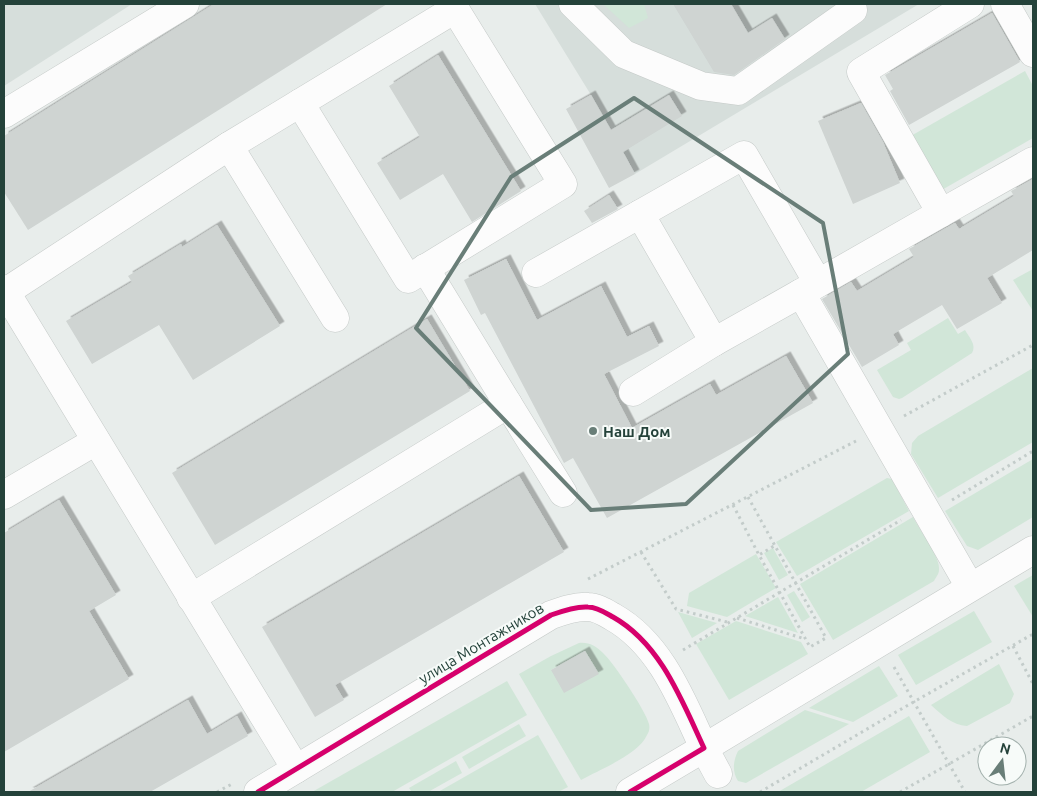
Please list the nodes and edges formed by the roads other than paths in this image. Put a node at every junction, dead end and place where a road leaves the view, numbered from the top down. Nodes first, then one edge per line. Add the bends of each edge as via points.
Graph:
1 (185, 4) edge
2 (573, 4) edge
3 (970, 4) edge
4 (1005, 4) edge
5 (454, 6) edge
6 (856, 6) edge
7 (1033, 53) edge
8 (300, 103) junction
9 (4, 114) edge
10 (229, 146) junction
11 (1033, 160) edge
12 (941, 213) junction
13 (640, 214) junction
14 (425, 268) junction
15 (536, 273) dead end
16 (809, 288) junction
17 (4, 291) edge
18 (335, 318) dead end
19 (714, 342) junction
20 (633, 392) dead end
21 (508, 404) junction
22 (96, 441) junction
23 (563, 493) dead end
24 (4, 495) edge
25 (1033, 550) edge
26 (970, 587) junction
27 (191, 598) junction
28 (704, 748) junction
29 (296, 769) junction
30 (718, 774) dead end
31 (248, 786) edge
32 (630, 792) edge

1 - 9 street
2 - 6 street via 624,54 701,86 738,91
3 - 12 street via 861,72
4 - 7 street
5 - 8 street
5 - 14 street via 563,184
8 - 10 street
8 - 14 street via 408,279
10 - 17 street
10 - 18 street
11 - 12 street
12 - 16 street
13 - 15 street
13 - 16 street via 744,155
13 - 19 street
14 - 21 street
16 - 19 street
16 - 26 street via 879,429
17 - 22 street
19 - 20 street
21 - 23 street
21 - 27 street
22 - 24 street
22 - 27 street
25 - 26 street
26 - 28 street
27 - 29 street
28 - 29 street, улица Монтажников via 661,663 641,638 617,619 589,607 551,615
28 - 30 street, улица Монтажников
28 - 32 street
29 - 31 street, улица Монтажников

